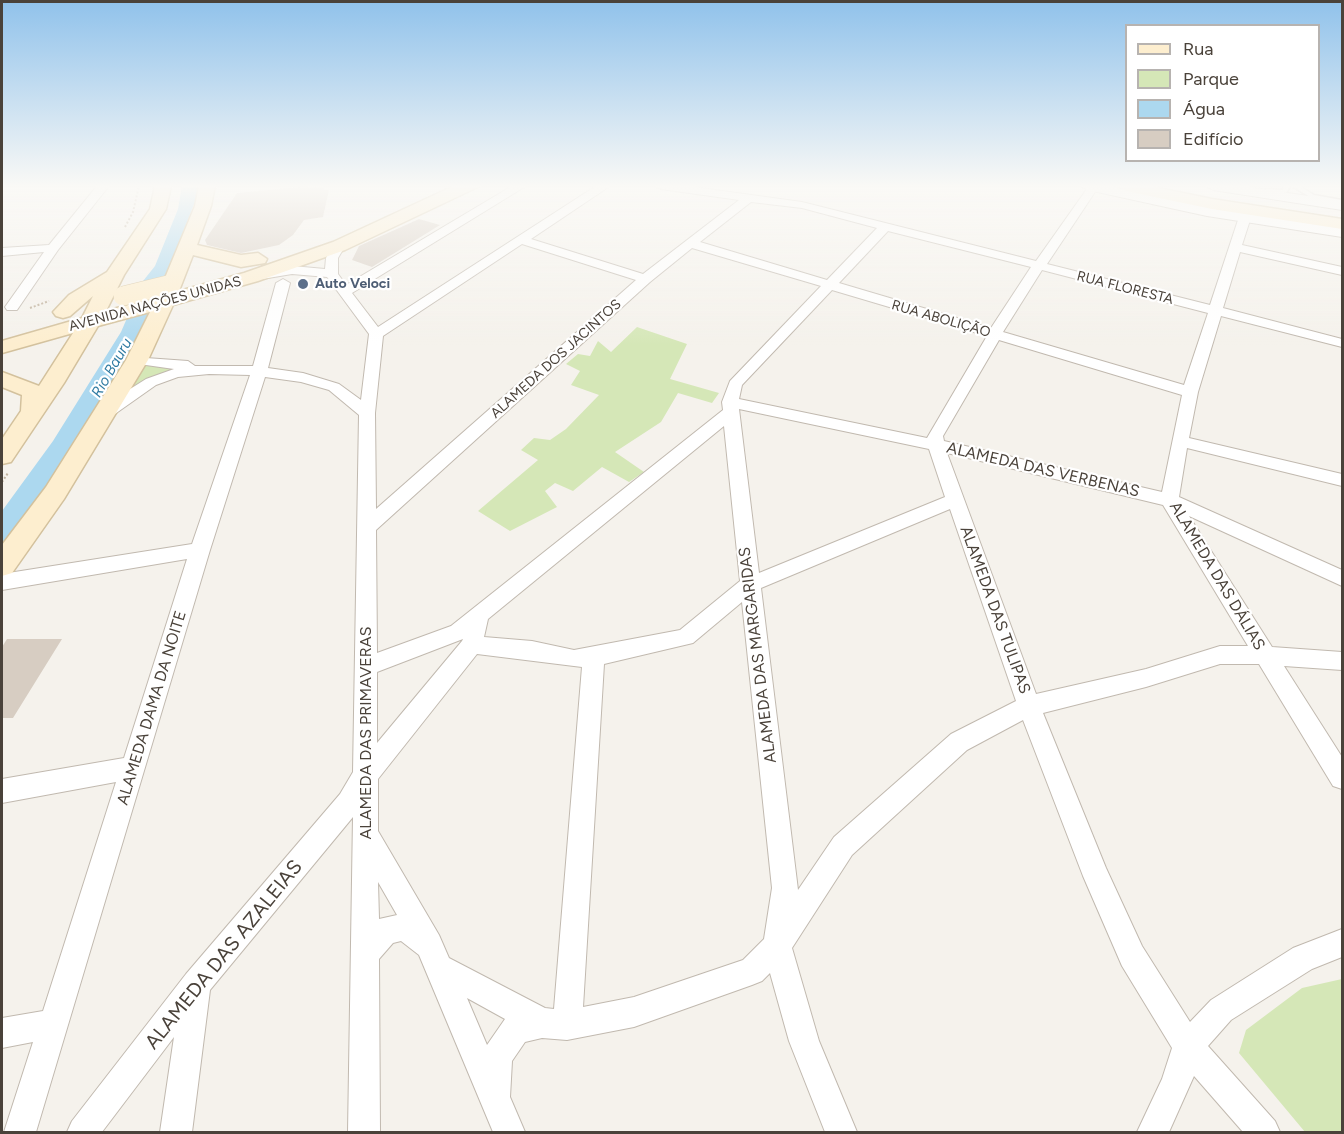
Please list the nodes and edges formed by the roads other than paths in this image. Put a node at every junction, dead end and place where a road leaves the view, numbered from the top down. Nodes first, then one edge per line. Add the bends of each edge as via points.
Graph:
1 (60, 239) edge
2 (138, 239) edge
3 (189, 239) edge
4 (315, 239) edge
5 (354, 239) edge
6 (432, 239) edge
7 (698, 239) edge
8 (874, 239) edge
9 (931, 239) edge
10 (1057, 239) edge
11 (1238, 239) edge
12 (521, 240) joint
13 (692, 244) junction
14 (339, 246) junction
15 (1236, 247) junction
16 (53, 248) junction
17 (185, 248) junction
18 (2, 252) edge
19 (1038, 267) junction
20 (255, 268) junction
21 (1342, 271) edge
22 (331, 274) junction
23 (114, 275) junction
24 (645, 279) junction
25 (283, 283) dead end
26 (830, 287) junction
27 (346, 291) junction
28 (166, 293) junction
29 (61, 305) junction
30 (12, 306) dead end
31 (107, 309) junction
32 (1215, 310) junction
33 (2, 329) edge
34 (376, 334) junction
35 (995, 334) junction
36 (1342, 343) edge
37 (2, 347) edge
38 (137, 360) junction
39 (209, 369) junction
40 (259, 372) junction
41 (369, 378) junction
42 (2, 379) edge
43 (334, 387) junction
44 (1190, 392) junction
45 (730, 407) junction
46 (33, 412) junction
47 (106, 412) junction
48 (367, 413) junction
49 (1180, 441) junction
50 (936, 445) junction
51 (2, 456) edge
52 (1342, 480) edge
53 (956, 500) junction
54 (1169, 500) junction
55 (367, 527) junction
56 (200, 550) junction
57 (2, 565) edge
58 (1342, 578) edge
59 (2, 582) edge
60 (750, 585) junction
61 (479, 615) junction
62 (472, 645) junction
63 (1264, 655) junction
64 (594, 657) junction
65 (1342, 661) edge
66 (365, 667) junction
67 (1029, 706) junction
68 (134, 767) junction
69 (363, 778) junction
70 (1342, 778) edge
71 (2, 791) edge
72 (366, 835) junction
73 (1342, 943) edge
74 (777, 946) junction
75 (364, 956) junction
76 (433, 956) junction
77 (196, 984) junction
78 (53, 1024) junction
79 (554, 1024) junction
80 (2, 1033) edge
81 (1188, 1046) junction
82 (494, 1101) junction
83 (20, 1132) edge
84 (83, 1132) edge
85 (176, 1132) edge
86 (364, 1132) edge
87 (508, 1132) edge
88 (842, 1132) edge
89 (1153, 1132) edge
90 (1264, 1132) edge

1 - 16 street
2 - 23 main road
3 - 17 main road
4 - 20 main road, AVENIDA NAÇÕES UNIDAS
5 - 14 main road, AVENIDA NAÇÕES UNIDAS
6 - 27 street
7 - 13 street, ALAMEDA DOS JACINTOS
8 - 26 street
9 - 19 street, RUA FLORESTA
10 - 19 street
11 - 15 street, ALAMEDA DAS DÁLIAS
12 - 24 street
12 - 34 street
13 - 24 street, ALAMEDA DOS JACINTOS
13 - 26 street, RUA ABOLIÇÃO
14 - 20 main road, AVENIDA NAÇÕES UNIDAS
14 - 22 street via 332,258
15 - 21 street
15 - 32 street, ALAMEDA DAS DÁLIAS
16 - 18 street
16 - 30 street
17 - 20 main road
17 - 28 main road
19 - 32 street, RUA FLORESTA
19 - 35 street
20 - 22 street
20 - 28 main road, AVENIDA NAÇÕES UNIDAS
22 - 27 street
23 - 29 main road
23 - 31 main road
24 - 55 street, ALAMEDA DOS JACINTOS
25 - 40 street, ALAMEDA DAMA DA NOITE
26 - 35 street, RUA ABOLIÇÃO
26 - 45 street via 735,384
27 - 34 street
28 - 31 main road, AVENIDA NAÇÕES UNIDAS
28 - 38 main road
29 - 31 main road, AVENIDA NAÇÕES UNIDAS
29 - 33 main road, AVENIDA NAÇÕES UNIDAS
31 - 37 main road, AVENIDA NAÇÕES UNIDAS
31 - 46 main road
32 - 36 street, RUA FLORESTA
32 - 44 street, ALAMEDA DAS DÁLIAS
34 - 41 street, ALAMEDA DAS PRIMAVERAS
35 - 44 street, RUA ABOLIÇÃO
35 - 50 street via 935,436
38 - 39 street
38 - 47 main road
39 - 40 street
39 - 47 street via 175,373 151,382
40 - 43 street
40 - 56 street, ALAMEDA DAMA DA NOITE
41 - 43 street via 350,388
41 - 48 street, ALAMEDA DAS PRIMAVERAS
42 - 46 main road via 33,392
43 - 48 street
44 - 49 street, ALAMEDA DAS DÁLIAS
45 - 50 street, ALAMEDA DAS VERBENAS
45 - 60 street, ALAMEDA DAS MARGARIDAS
45 - 61 street
46 - 51 main road
47 - 57 main road via 55,493
48 - 55 street, ALAMEDA DAS PRIMAVERAS
49 - 52 street
49 - 54 street, ALAMEDA DAS DÁLIAS
50 - 53 street, ALAMEDA DAS TULIPAS
50 - 54 street, ALAMEDA DAS VERBENAS
53 - 60 street
53 - 67 street, ALAMEDA DAS TULIPAS
54 - 58 street, ALAMEDA DAS VERBENAS
54 - 63 street, ALAMEDA DAS DÁLIAS
55 - 66 street, ALAMEDA DAS PRIMAVERAS
56 - 59 street
56 - 68 street, ALAMEDA DAMA DA NOITE
60 - 64 street via 686,637
60 - 74 street, ALAMEDA DAS MARGARIDAS via 785,888
61 - 62 street
61 - 66 street via 458,633
62 - 64 street
62 - 69 street, ALAMEDA DAS AZALEIAS
63 - 65 street
63 - 67 street via 1220,655 1146,678
63 - 70 street, ALAMEDA DAS DÁLIAS
64 - 79 street
66 - 69 street, ALAMEDA DAS PRIMAVERAS
67 - 74 street via 959,742 843,846
67 - 81 street, ALAMEDA DAS TULIPAS via 1132,956
68 - 71 street
68 - 78 street, ALAMEDA DAMA DA NOITE
69 - 72 street, ALAMEDA DAS PRIMAVERAS
69 - 77 street, ALAMEDA DAS AZALEIAS via 349,803
72 - 75 street, ALAMEDA DAS PRIMAVERAS
72 - 76 street
73 - 81 street via 1303,958 1221,1010
74 - 79 street via 752,971 634,1012
74 - 88 street, ALAMEDA DAS MARGARIDAS via 804,1041
75 - 76 street via 386,930 405,927
75 - 86 street, ALAMEDA DAS PRIMAVERAS
76 - 79 street
76 - 82 street
77 - 84 street, ALAMEDA DAS AZALEIAS
77 - 85 street
78 - 80 street
78 - 83 street, ALAMEDA DAMA DA NOITE
79 - 82 street via 516,1029 497,1057
81 - 89 street via 1176,1084
81 - 90 street, ALAMEDA DAS TULIPAS
82 - 87 street

